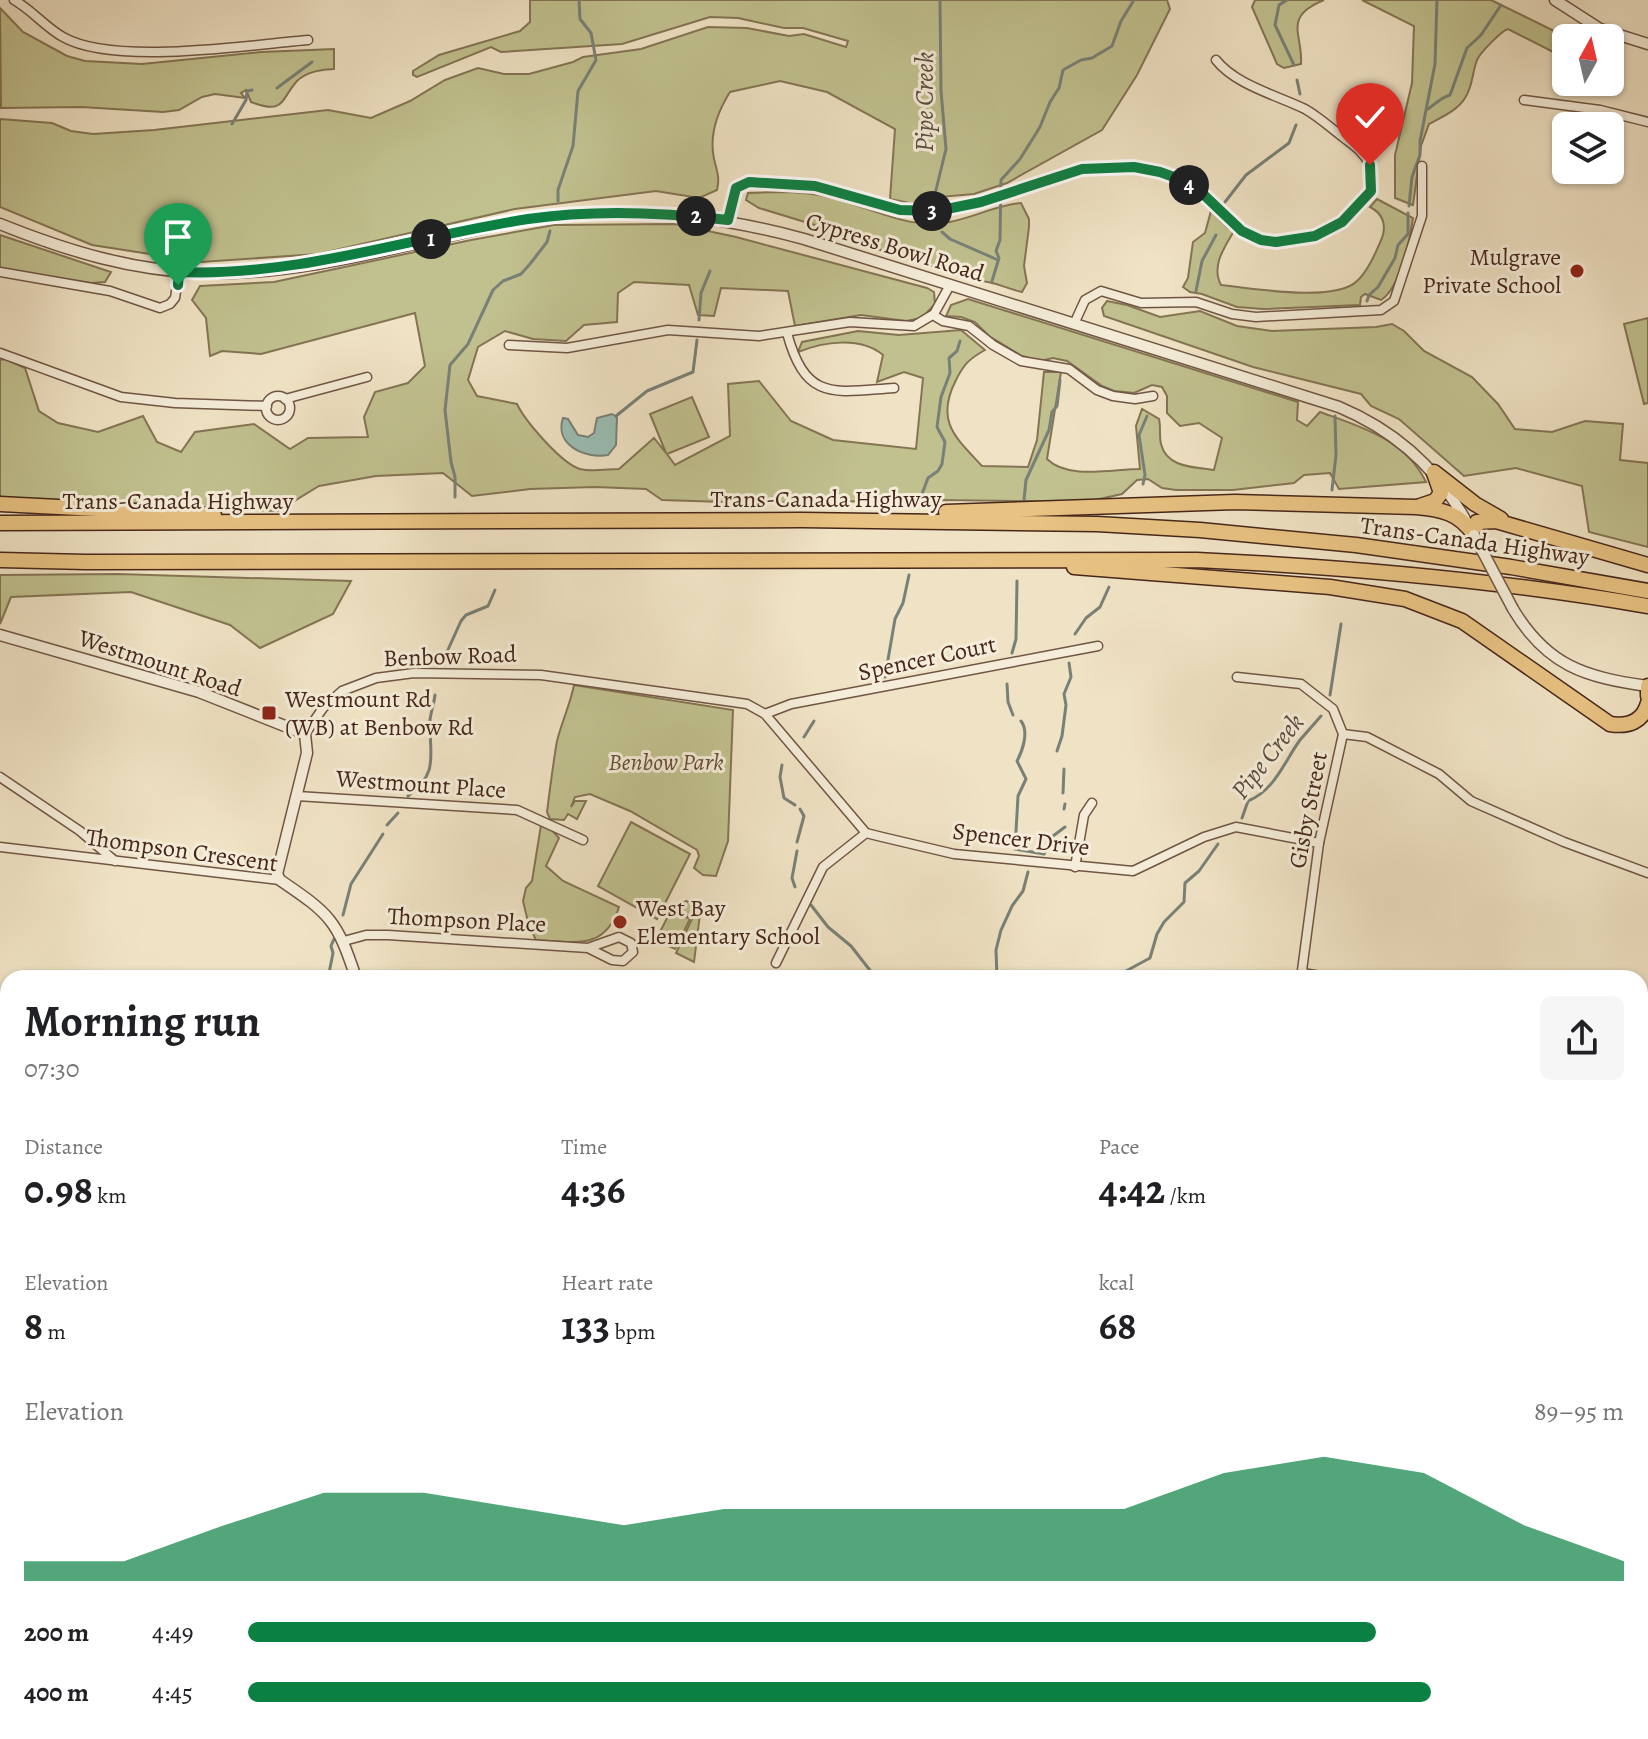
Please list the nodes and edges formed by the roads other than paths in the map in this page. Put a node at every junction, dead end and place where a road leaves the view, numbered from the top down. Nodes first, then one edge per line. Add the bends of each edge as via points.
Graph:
1 (14, 0) edge
2 (1555, 0) edge
3 (308, 40) dead end
4 (1648, 44) edge
5 (1216, 60) dead end
6 (1524, 100) dead end
7 (1648, 122) edge
8 (1422, 166) dead end
9 (728, 220) junction
10 (0, 224) edge
11 (0, 272) edge
12 (179, 272) junction
13 (950, 285) junction
14 (933, 315) junction
15 (1074, 324) junction
16 (787, 333) junction
17 (509, 345) dead end
18 (0, 353) edge
19 (367, 377) dead end
20 (894, 388) dead end
21 (1153, 396) dead end
22 (285, 399) junction
23 (267, 406) junction
24 (1434, 472) junction
25 (0, 504) edge
26 (1416, 507) junction
27 (802, 520) junction
28 (0, 523) edge
29 (294, 523) junction
30 (1523, 529) junction
31 (1474, 535) junction
32 (969, 559) junction
33 (0, 560) edge
34 (1648, 565) edge
35 (1648, 591) edge
36 (1648, 606) edge
37 (0, 635) edge
38 (1098, 646) dead end
39 (1237, 677) dead end
40 (1648, 689) edge
41 (1648, 703) edge
42 (765, 714) junction
43 (305, 734) junction
44 (1343, 734) junction
45 (0, 777) edge
46 (297, 796) junction
47 (1092, 803) dead end
48 (866, 833) junction
49 (583, 840) dead end
50 (1319, 843) junction
51 (0, 847) edge
52 (115, 861) junction
53 (1075, 867) junction
54 (1647, 871) edge
55 (280, 880) junction
56 (344, 941) junction
57 (588, 948) junction
58 (776, 963) dead end
59 (353, 970) edge
60 (1303, 970) edge

1 - 3 street via 63,38 101,49 149,53
2 - 4 street via 1600,29
5 - 9 street via 1233,75 1308,111 1364,156 1371,170 1371,191 1342,222 1315,236 1261,240 1232,223 1182,180 1149,169 1106,166 937,211 900,210 815,186 749,182 736,188
6 - 7 street
8 - 15 street via 1422,216 1394,301 1381,310 1256,317 1196,302 1141,303 1101,291 1085,300
9 - 12 street, Cypress Bowl Road via 662,213 551,216 292,266
9 - 13 street, Cypress Bowl Road
10 - 12 street, Cypress Bowl Road via 78,253
11 - 12 street via 110,291 155,308 175,298
13 - 14 street
13 - 15 street, Cypress Bowl Road
14 - 16 street via 914,326 850,322
14 - 21 street via 969,326 1021,361 1069,369 1113,396
15 - 24 street, Cypress Bowl Road via 1339,407 1387,431
16 - 17 street via 668,330 567,348
16 - 20 street via 802,371 816,386 845,391
18 - 23 street via 135,400
19 - 22 street
22 - 23 street via 275,397
22 - 23 street via 290,407 283,418 270,417
24 - 26 highway via 1439,497
24 - 30 highway via 1475,504
24 - 31 street, Cypress Bowl Road
25 - 29 highway
26 - 27 highway via 1208,503
26 - 31 highway via 1453,514
27 - 29 highway, Trans-Canada Highway
27 - 35 highway, Trans-Canada Highway via 1097,524 1252,535 1460,559
28 - 29 highway, Trans-Canada Highway
30 - 31 highway via 1482,520 1474,525
30 - 34 highway
31 - 40 street, Cypress Bowl Road, bridge via 1537,643 1597,678
32 - 33 highway, Trans-Canada Highway
32 - 36 highway, Trans-Canada Highway via 1315,566 1457,578
32 - 41 highway via 1381,594 1462,621 1610,724 1632,723 1644,715
37 - 43 street, Westmount Road via 199,692
38 - 42 street, Spencer Court via 791,704
39 - 44 street, Gisby Street via 1301,684 1333,709
42 - 43 street, Benbow Road via 747,704 541,675 414,673 376,678 342,691
42 - 48 street
43 - 46 street via 307,753
44 - 50 street, Gisby Street
44 - 54 street via 1367,737 1439,774 1471,801
45 - 52 street
46 - 49 street, Westmount Place via 517,810
46 - 55 street via 278,863
47 - 53 street via 1084,815
48 - 53 street, Spencer Drive via 954,854
48 - 58 street via 823,867
50 - 53 street, Spencer Drive via 1236,827 1133,871
50 - 60 street, Gisby Street
51 - 52 street, Thompson Crescent
52 - 55 street, Thompson Crescent
55 - 56 street, Thompson Crescent via 329,917
56 - 57 street, Thompson Place via 378,934
56 - 59 street, Thompson Crescent
57 - 57 street, Thompson Place via 618,961 633,952 631,943 619,937

